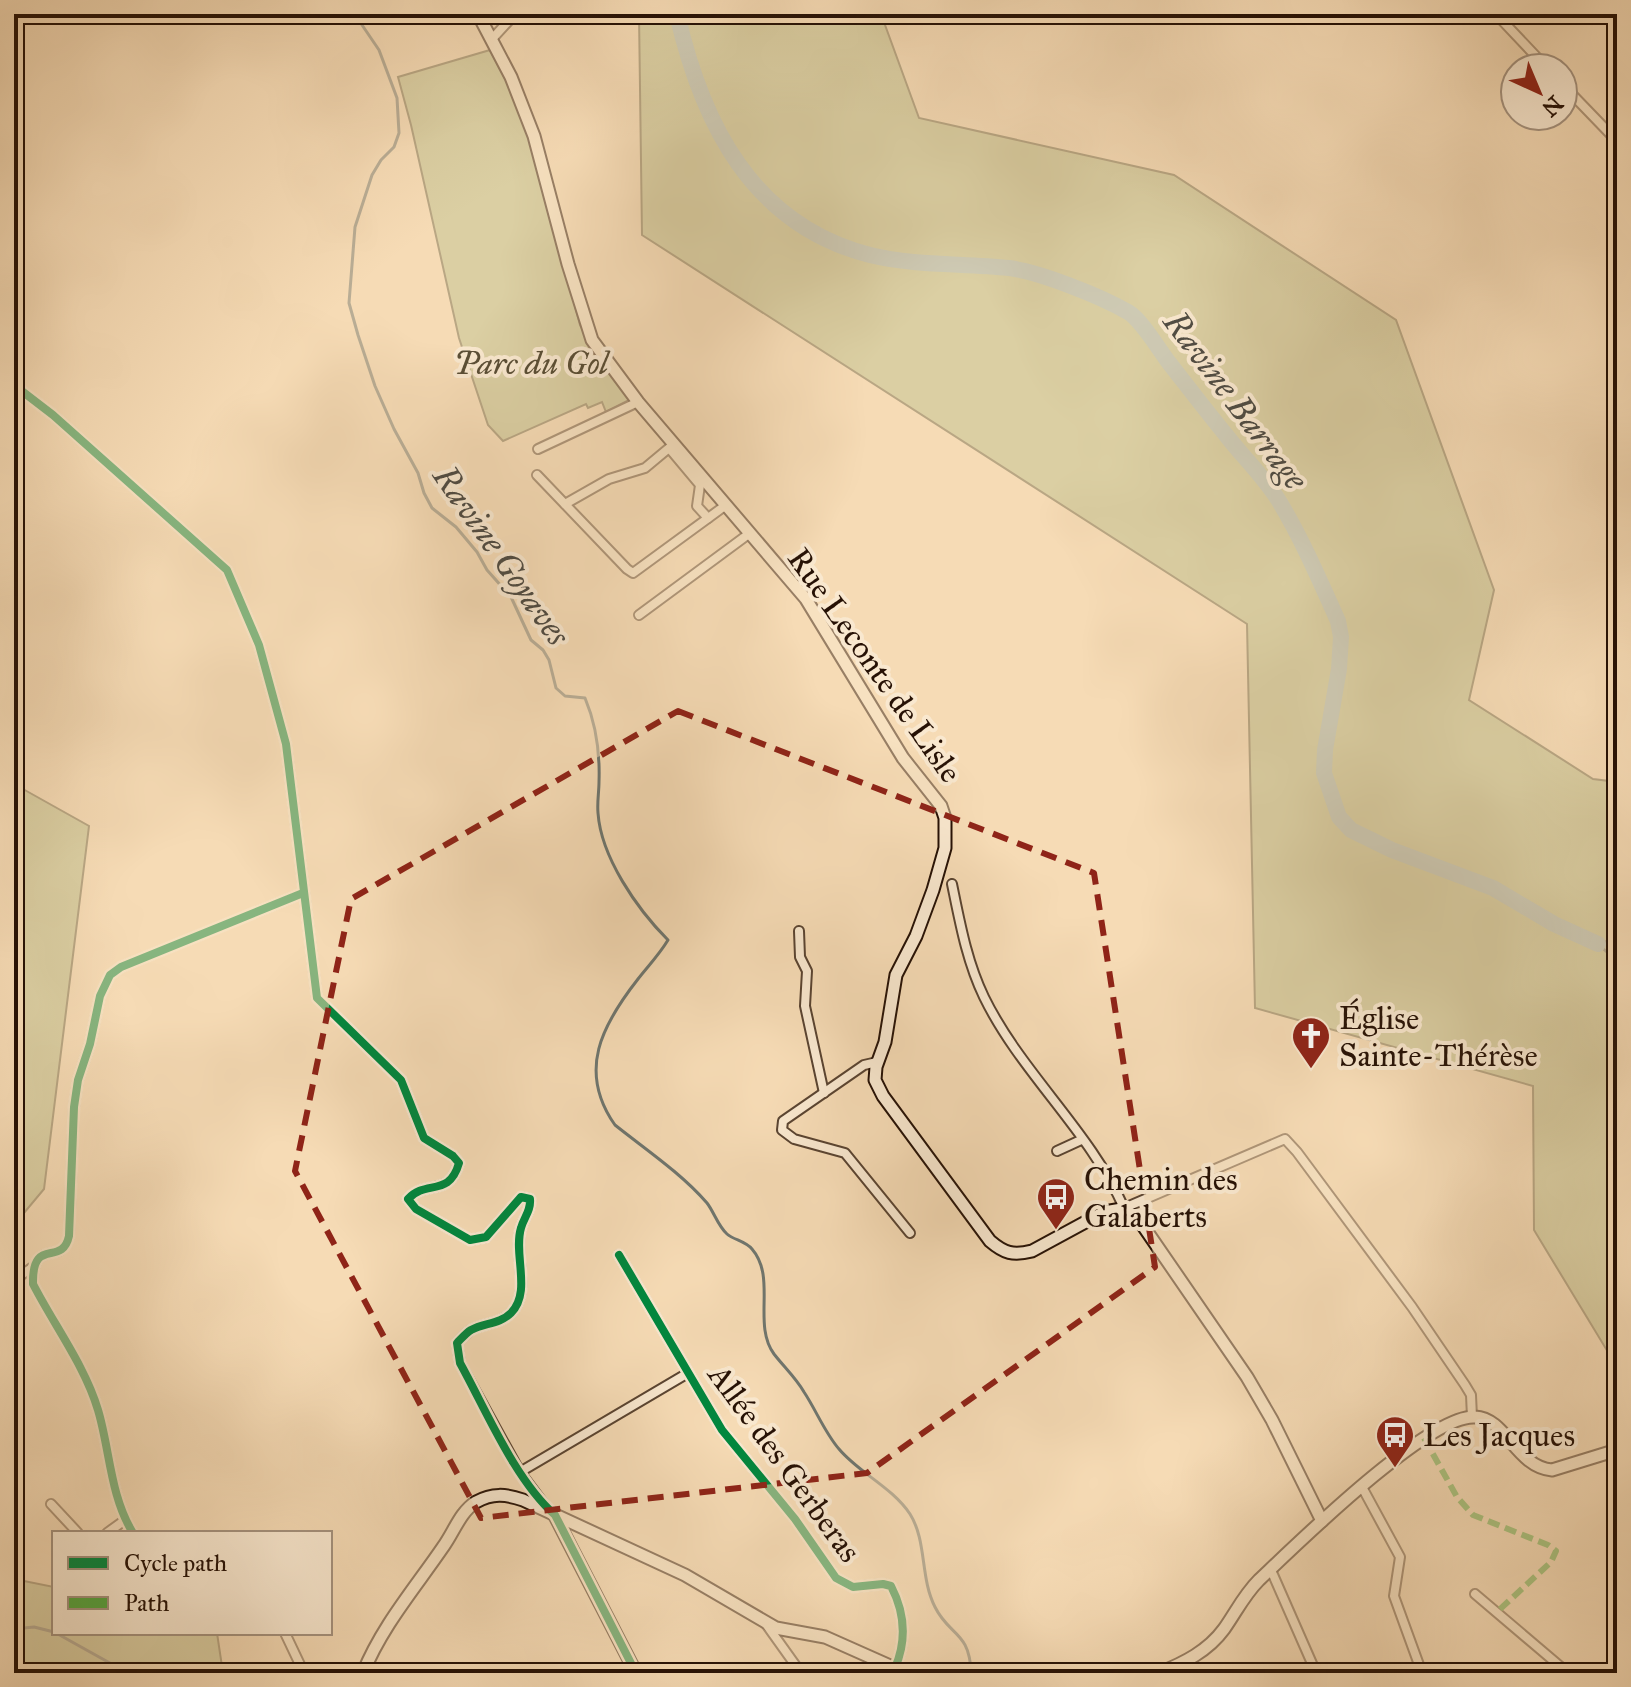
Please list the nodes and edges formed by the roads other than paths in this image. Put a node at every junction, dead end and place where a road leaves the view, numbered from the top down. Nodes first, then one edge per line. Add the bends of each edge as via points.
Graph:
1 (478, 14) edge
2 (515, 14) edge
3 (1496, 14) edge
4 (492, 39) junction
5 (1532, 52) edge
6 (1579, 102) edge
7 (1617, 141) edge
8 (14, 385) edge
9 (638, 402) junction
10 (538, 449) dead end
11 (537, 475) dead end
12 (565, 504) junction
13 (726, 505) junction
14 (708, 518) junction
15 (750, 533) junction
16 (639, 615) dead end
17 (952, 884) dead end
18 (303, 893) junction
19 (799, 931) dead end
20 (877, 1062) junction
21 (824, 1093) junction
22 (1081, 1140) junction
23 (1057, 1151) dead end
24 (1123, 1208) junction
25 (910, 1233) dead end
26 (619, 1255) dead end
27 (33, 1267) junction
28 (14, 1280) edge
29 (688, 1373) junction
30 (1472, 1417) junction
31 (1617, 1450) edge
32 (520, 1472) junction
33 (1362, 1487) junction
34 (51, 1504) dead end
35 (555, 1515) junction
36 (125, 1520) junction
37 (1322, 1521) junction
38 (76, 1531) edge
39 (110, 1531) edge
40 (132, 1531) edge
41 (1271, 1570) junction
42 (1475, 1594) dead end
43 (766, 1623) junction
44 (286, 1635) edge
45 (1314, 1668) dead end
46 (900, 1670) edge
47 (304, 1673) edge
48 (363, 1673) edge
49 (636, 1673) edge
50 (801, 1673) edge
51 (1159, 1673) edge
52 (1422, 1673) edge
53 (1568, 1673) edge

1 - 4 main road, Rue Leconte de Lisle
2 - 4 street
3 - 5 street
4 - 9 main road, Rue Leconte de Lisle via 534,136 588,329
6 - 7 street
8 - 18 street via 227,570 259,645 286,744
9 - 10 street
9 - 13 main road, Rue Leconte de Lisle
11 - 12 street
12 - 14 street via 633,573
12 - 14 street via 609,479 645,468 669,448 700,485 697,506
13 - 14 street
13 - 15 main road, Rue Leconte de Lisle
15 - 16 street
15 - 20 main road, Rue Leconte de Lisle via 806,599 945,818 945,848 916,936 896,975
17 - 22 street via 984,998
18 - 27 street via 110,975 100,996 74,1107 67,1246 41,1255
18 - 32 street via 317,998 401,1080 424,1138 459,1163 445,1186 408,1199 470,1240 486,1237 521,1197 530,1199 521,1227 521,1281 512,1313 471,1330 457,1343 460,1363
19 - 21 street via 800,957 807,971 805,1006
20 - 21 street
20 - 24 main road, Rue Leconte de Lisle via 875,1080 883,1096 990,1241 1008,1254 1032,1251 1104,1212
21 - 25 street via 783,1121 782,1130 794,1139 845,1153
22 - 23 street
22 - 24 street
24 - 30 street via 1285,1139 1421,1320 1471,1395
24 - 37 main road via 1145,1227 1247,1377
26 - 29 street, Allée des Gerberas
27 - 28 street
27 - 36 street via 33,1284 97,1407
29 - 32 street, Allée des Gerberas
29 - 46 street, Allée des Gerberas via 722,1430 836,1578 853,1587 891,1586 903,1623
30 - 31 main road via 1487,1420 1541,1469
30 - 33 main road via 1447,1423
32 - 35 street
33 - 37 main road
33 - 52 street via 1400,1557 1394,1596
34 - 38 street
35 - 43 main road via 685,1575
35 - 48 main road via 509,1495 471,1505 374,1645
35 - 49 main road
36 - 39 street
36 - 40 street
37 - 41 main road
41 - 45 street
41 - 51 main road via 1214,1640
42 - 53 street
43 - 46 main road via 825,1637
43 - 50 street
44 - 47 street

